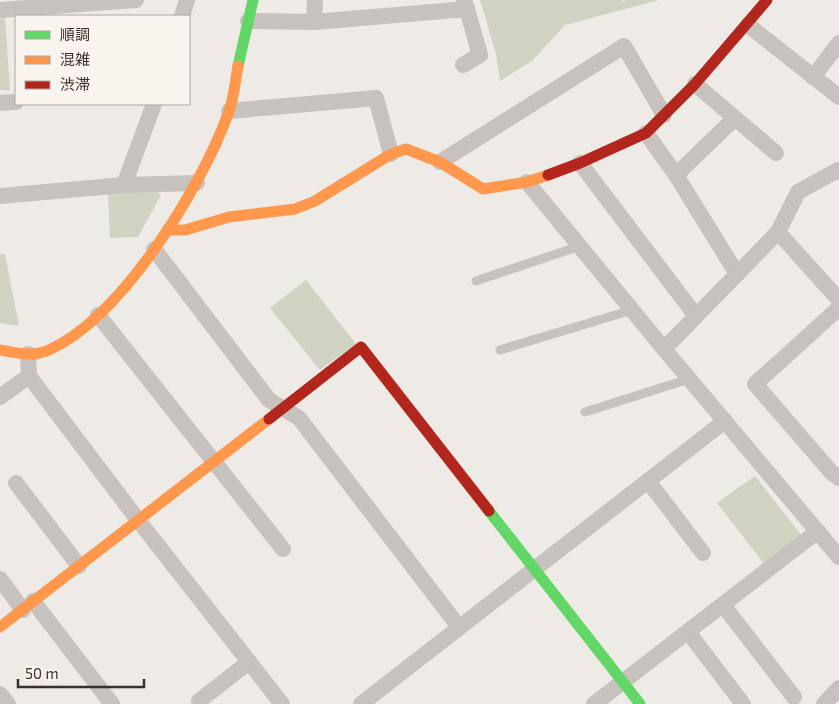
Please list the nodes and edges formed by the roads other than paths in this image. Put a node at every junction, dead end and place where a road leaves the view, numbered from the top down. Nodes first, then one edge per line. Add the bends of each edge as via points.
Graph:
1 (136, 0) edge
2 (187, 0) edge
3 (253, 0) edge
4 (315, 0) edge
5 (767, 0) edge
6 (466, 4) edge
7 (0, 10) edge
8 (182, 15) edge
9 (248, 20) junction
10 (314, 22) junction
11 (748, 25) junction
12 (839, 43) edge
13 (463, 65) dead end
14 (813, 77) junction
15 (695, 84) junction
16 (839, 96) edge
17 (15, 102) edge
18 (0, 103) edge
19 (154, 105) edge
20 (229, 111) junction
21 (664, 115) junction
22 (735, 118) junction
23 (646, 133) junction
24 (776, 153) dead end
25 (391, 154) junction
26 (440, 162) junction
27 (580, 163) junction
28 (839, 172) edge
29 (676, 175) junction
30 (527, 182) junction
31 (197, 183) junction
32 (124, 185) junction
33 (0, 196) edge
34 (167, 230) junction
35 (778, 232) junction
36 (580, 246) junction
37 (154, 249) junction
38 (738, 274) junction
39 (476, 280) dead end
40 (839, 300) edge
41 (839, 308) edge
42 (632, 310) junction
43 (98, 315) junction
44 (696, 316) junction
45 (664, 349) junction
46 (0, 350) edge
47 (500, 350) dead end
48 (28, 354) junction
49 (30, 376) junction
50 (689, 379) junction
51 (0, 397) edge
52 (283, 408) junction
53 (586, 412) dead end
54 (725, 421) junction
55 (214, 461) junction
56 (839, 478) edge
57 (648, 481) junction
58 (16, 484) dead end
59 (138, 520) junction
60 (818, 531) junction
61 (283, 549) dead end
62 (703, 553) dead end
63 (839, 557) edge
64 (79, 566) junction
65 (534, 569) junction
66 (0, 580) edge
67 (723, 605) junction
68 (28, 606) junction
69 (0, 627) edge
70 (460, 627) junction
71 (688, 632) junction
72 (249, 662) junction
73 (623, 682) junction
74 (839, 688) edge
75 (0, 694) edge
76 (794, 697) dead end
77 (8, 704) edge
78 (112, 704) edge
79 (201, 704) edge
80 (282, 704) edge
81 (361, 704) edge
82 (594, 704) edge
83 (640, 704) edge
84 (743, 704) edge
85 (824, 704) edge

1 - 7 street
2 - 8 street
3 - 9 street
4 - 10 street
5 - 11 street
6 - 10 street
6 - 13 street via 480,55
9 - 10 street
9 - 20 street
11 - 14 street
11 - 15 street
12 - 14 street
14 - 16 street
15 - 21 street
15 - 22 street
17 - 18 street
19 - 32 street
20 - 25 street via 376,98
20 - 31 street
21 - 23 street
21 - 26 street via 624,46
22 - 24 street
22 - 29 street
23 - 27 street
23 - 29 street
25 - 26 street via 406,149
25 - 34 street via 315,201 295,209 229,217 185,230
26 - 30 street via 483,189
27 - 30 street
27 - 44 street
28 - 35 street via 798,192
29 - 38 street
30 - 36 street
31 - 32 street
31 - 34 street
32 - 33 street
34 - 37 street
35 - 38 street
35 - 40 street
36 - 39 lane
36 - 42 street
37 - 43 street
37 - 52 street via 269,400
38 - 44 street
41 - 56 street via 755,384
42 - 45 street
42 - 47 lane
43 - 48 street via 72,338 47,351
43 - 55 street
44 - 45 street
45 - 50 street
46 - 48 street
48 - 49 street
49 - 51 street
49 - 59 street
50 - 53 lane
50 - 54 street
52 - 55 street
52 - 65 street via 361,348
52 - 70 street via 299,418
54 - 57 street
54 - 60 street
55 - 59 street
55 - 61 street
57 - 62 street
57 - 65 street
58 - 64 street
59 - 64 street
59 - 72 street
60 - 63 street
60 - 67 street
64 - 68 street
65 - 70 street
65 - 73 street
66 - 68 street
67 - 71 street
67 - 76 street
68 - 69 street
68 - 78 street
70 - 81 street
71 - 73 street
71 - 84 street
72 - 79 street via 199,701
72 - 80 street
73 - 82 street
73 - 83 street
74 - 85 street
75 - 77 street

